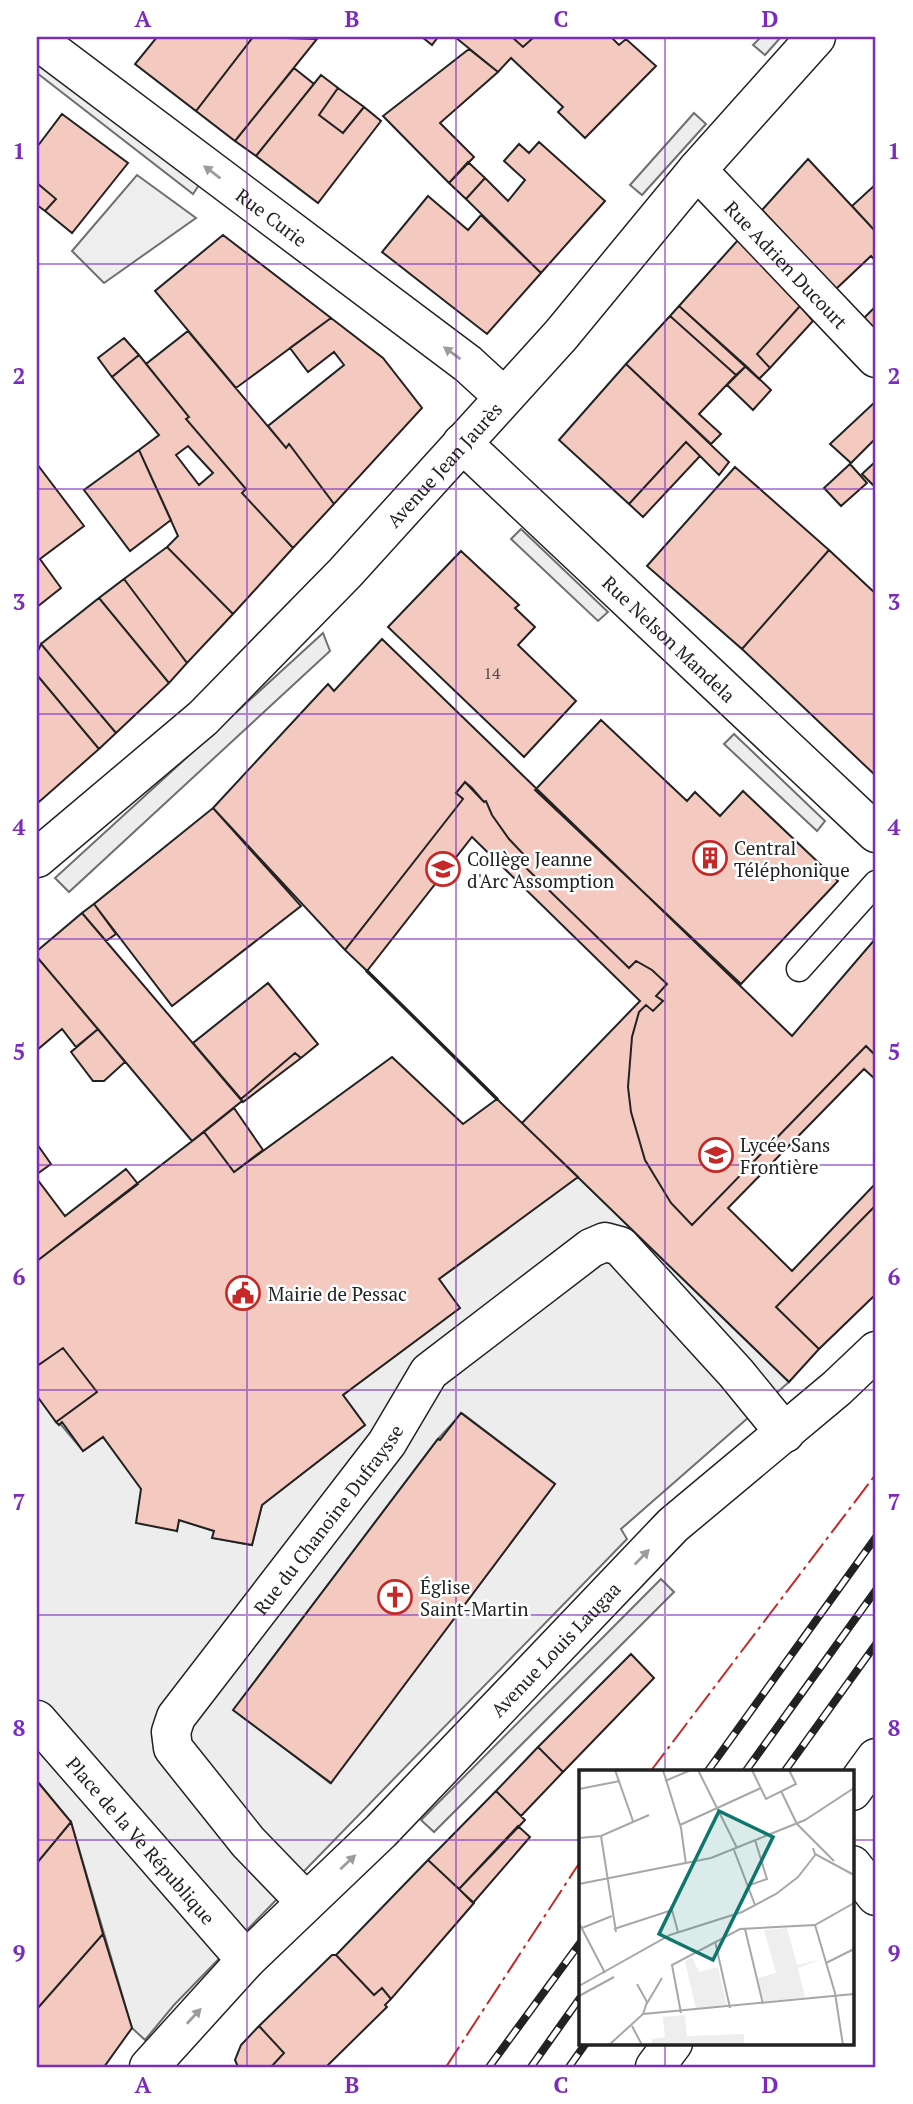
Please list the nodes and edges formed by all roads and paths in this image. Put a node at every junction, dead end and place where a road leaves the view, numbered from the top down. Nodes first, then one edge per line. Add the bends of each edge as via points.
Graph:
1 (816, 37) edge
2 (37, 40) edge
3 (697, 170) junction
4 (876, 358) edge
5 (504, 397) junction
6 (462, 443) junction
7 (876, 833) edge
8 (37, 858) edge
9 (876, 883) edge
10 (799, 969) dead end
11 (876, 1352) edge
12 (785, 1433) junction
13 (37, 1720) edge
14 (876, 1758) edge
15 (853, 1790) edge
16 (853, 1866) edge
17 (876, 1896) edge
18 (306, 1902) junction
19 (246, 1960) junction
20 (672, 2044) edge
21 (149, 2067) edge
22 (655, 2067) edge

1 - 3 street, Avenue Jean Jaurès
5 -> 2 street, Rue Curie via 468,364
3 - 4 street, Rue Adrien Ducourt
3 - 5 street, Avenue Jean Jaurès
5 - 6 street, Avenue Jean Jaurès
6 - 7 street, Rue Nelson Mandela
6 - 8 street, Avenue Jean Jaurès via 360,557 203,718
9 - 10 lane
11 - 12 street, Avenue Louis Laugaa
18 -> 12 street, Avenue Louis Laugaa via 381,1831 673,1525
12 - 18 street, Rue du Chanoine Dufraysse via 620,1246 605,1242 429,1372 387,1443 218,1659 176,1717 171,1732 173,1748 248,1842
13 - 19 street, Place de la Ve République
14 - 15 street
16 - 17 street
18 - 19 street, Avenue Louis Laugaa
21 -> 19 street, Avenue Louis Laugaa
20 - 22 street

